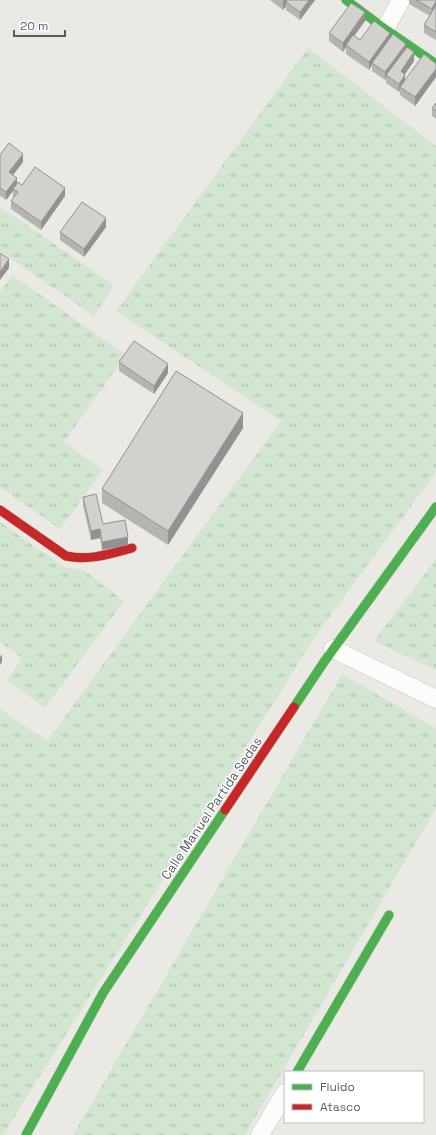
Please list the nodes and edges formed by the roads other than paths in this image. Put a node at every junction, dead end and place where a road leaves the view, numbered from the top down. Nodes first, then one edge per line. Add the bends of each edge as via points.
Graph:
1 (346, 0) edge
2 (401, 0) edge
3 (385, 29) junction
4 (436, 64) edge
5 (436, 507) edge
6 (0, 510) edge
7 (132, 548) dead end
8 (334, 649) junction
9 (436, 699) edge
10 (390, 915) dead end
11 (298, 1071) edge
12 (284, 1095) edge
13 (26, 1135) edge
14 (260, 1135) edge

1 - 3 street
2 - 3 street
3 - 4 street
5 - 8 street, Calle Manuel Partida Sedas
6 - 7 street via 66,556 83,558
8 - 9 street
8 - 13 street, Calle Manuel Partida Sedas via 103,993
10 - 11 street
12 - 14 street

